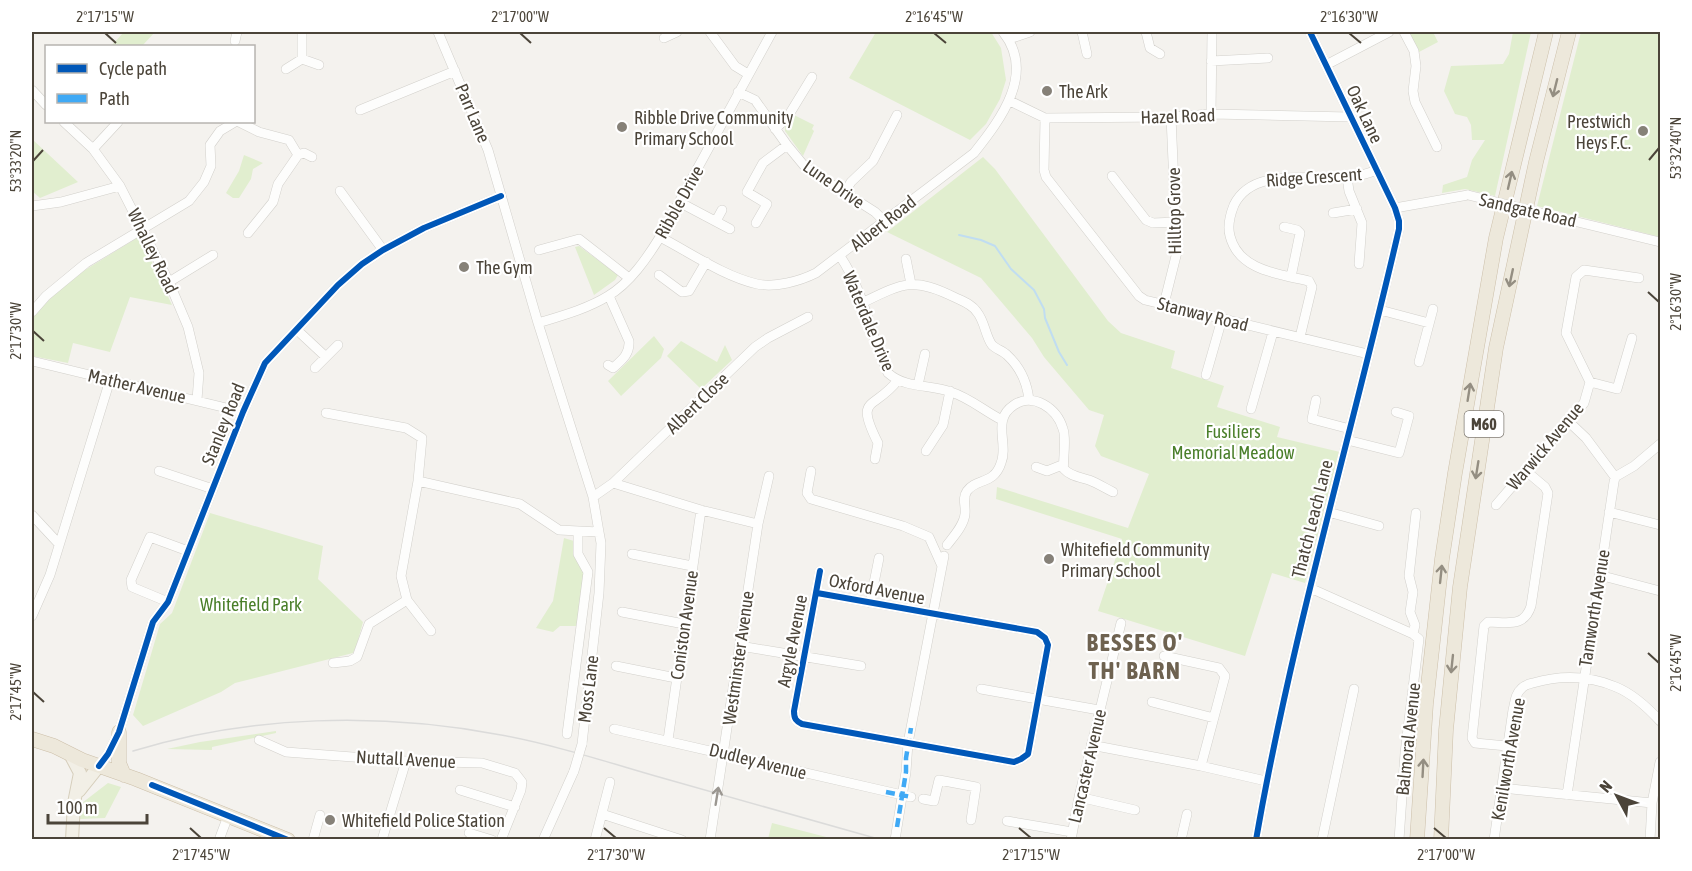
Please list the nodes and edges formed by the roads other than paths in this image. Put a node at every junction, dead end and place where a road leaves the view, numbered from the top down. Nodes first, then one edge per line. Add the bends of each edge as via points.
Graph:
1 (302, 32) edge
2 (677, 32) edge
3 (710, 32) edge
4 (772, 32) edge
5 (1030, 32) edge
6 (1082, 32) edge
7 (1146, 32) edge
8 (1212, 32) edge
9 (1310, 32) edge
10 (1389, 32) edge
11 (1404, 32) edge
12 (1546, 32) edge
13 (1569, 32) edge
14 (442, 33) edge
15 (1006, 35) edge
16 (664, 38) dead end
17 (1087, 54) dead end
18 (1160, 54) dead end
19 (1268, 58) dead end
20 (302, 59) junction
21 (1211, 61) junction
22 (318, 65) dead end
23 (1326, 65) junction
24 (286, 69) dead end
25 (455, 70) junction
26 (748, 74) junction
27 (812, 77) dead end
28 (32, 90) edge
29 (738, 92) junction
30 (1010, 101) junction
31 (45, 104) edge
32 (360, 110) dead end
33 (1211, 114) junction
34 (897, 115) dead end
35 (1170, 117) junction
36 (1350, 117) junction
37 (1045, 118) junction
38 (65, 123) edge
39 (117, 123) edge
40 (235, 123) edge
41 (239, 123) edge
42 (775, 129) junction
43 (787, 146) junction
44 (1437, 147) dead end
45 (93, 149) junction
46 (298, 155) junction
47 (312, 157) dead end
48 (1376, 170) junction
49 (1112, 176) dead end
50 (1347, 177) junction
51 (120, 186) junction
52 (339, 191) dead end
53 (845, 192) junction
54 (501, 196) junction
55 (679, 202) junction
56 (32, 206) edge
57 (1395, 208) junction
58 (1357, 209) junction
59 (722, 210) dead end
60 (1333, 213) dead end
61 (716, 221) junction
62 (885, 222) junction
63 (1177, 222) junction
64 (756, 223) dead end
65 (1284, 227) dead end
66 (143, 229) junction
67 (730, 229) dead end
68 (248, 233) dead end
69 (660, 237) junction
70 (1660, 242) edge
71 (382, 250) junction
72 (539, 250) dead end
73 (213, 255) dead end
74 (840, 256) junction
75 (706, 262) junction
76 (1359, 264) dead end
77 (905, 265) dead end
78 (659, 274) dead end
79 (1291, 277) junction
80 (629, 278) junction
81 (1639, 278) dead end
82 (169, 282) junction
83 (911, 284) junction
84 (609, 296) junction
85 (864, 302) junction
86 (1164, 304) junction
87 (1433, 309) dead end
88 (1380, 310) junction
89 (32, 312) edge
90 (808, 317) dead end
91 (1222, 319) junction
92 (538, 323) junction
93 (1429, 323) junction
94 (297, 330) junction
95 (1274, 332) junction
96 (1300, 337) junction
97 (1632, 338) dead end
98 (338, 345) dead end
99 (925, 354) dead end
100 (1368, 354) junction
101 (326, 357) junction
102 (32, 361) edge
103 (1419, 362) dead end
104 (608, 365) dead end
105 (315, 368) dead end
106 (1206, 375) dead end
107 (110, 380) junction
108 (898, 380) junction
109 (1590, 382) junction
110 (918, 385) junction
111 (950, 391) junction
112 (1029, 399) junction
113 (1316, 399) dead end
114 (197, 400) junction
115 (1251, 409) dead end
116 (243, 412) junction
117 (1396, 412) dead end
118 (326, 413) dead end
119 (1002, 420) junction
120 (1568, 421) junction
121 (1350, 429) junction
122 (1347, 440) junction
123 (1660, 444) edge
124 (926, 451) dead end
125 (878, 454) dead end
126 (1062, 465) junction
127 (1036, 467) dead end
128 (159, 471) dead end
129 (811, 471) dead end
130 (1527, 471) junction
131 (769, 476) dead end
132 (1616, 477) junction
133 (418, 481) junction
134 (614, 483) junction
135 (213, 489) junction
136 (1113, 492) dead end
137 (592, 497) junction
138 (1496, 505) dead end
139 (701, 510) junction
140 (1328, 512) junction
141 (1609, 512) junction
142 (1416, 513) dead end
143 (32, 515) edge
144 (758, 524) junction
145 (1660, 525) edge
146 (1379, 526) dead end
147 (578, 531) junction
148 (599, 532) junction
149 (59, 544) junction
150 (947, 545) dead end
151 (188, 551) junction
152 (632, 554) dead end
153 (879, 558) dead end
154 (692, 566) junction
155 (820, 571) dead end
156 (1599, 575) junction
157 (1310, 588) junction
158 (1660, 591) edge
159 (817, 593) junction
160 (407, 600) junction
161 (168, 602) junction
162 (870, 603) junction
163 (622, 612) dead end
164 (932, 615) junction
165 (32, 616) edge
166 (1121, 623) dead end
167 (684, 624) junction
168 (431, 631) dead end
169 (1416, 636) junction
170 (740, 646) junction
171 (1164, 656) dead end
172 (804, 658) junction
173 (333, 663) dead end
174 (616, 666) dead end
175 (861, 666) dead end
176 (676, 678) junction
177 (1583, 678) junction
178 (981, 689) dead end
179 (1354, 689) dead end
180 (1037, 699) junction
181 (1152, 702) dead end
182 (1100, 710) junction
183 (1214, 718) junction
184 (1660, 721) edge
185 (614, 729) dead end
186 (119, 732) junction
187 (567, 734) dead end
188 (32, 739) edge
189 (259, 740) dead end
190 (668, 740) junction
191 (908, 742) junction
192 (1091, 745) junction
193 (1507, 746) junction
194 (724, 753) junction
195 (70, 754) junction
196 (406, 761) junction
197 (1660, 762) edge
198 (99, 766) junction
199 (1201, 766) junction
200 (124, 775) junction
201 (1266, 781) junction
202 (610, 782) dead end
203 (1502, 788) junction
204 (463, 793) dead end
205 (76, 795) junction
206 (1567, 795) junction
207 (907, 796) junction
208 (1079, 797) junction
209 (923, 799) dead end
210 (1652, 803) junction
211 (515, 807) junction
212 (1135, 810) dead end
213 (602, 814) junction
214 (1187, 814) dead end
215 (320, 815) dead end
216 (228, 816) junction
217 (970, 820) dead end
218 (1007, 821) dead end
219 (469, 833) dead end
220 (1419, 835) edge
221 (1071, 836) edge
222 (72, 840) edge
223 (219, 840) edge
224 (288, 840) edge
225 (313, 840) edge
226 (382, 840) edge
227 (492, 840) edge
228 (501, 840) edge
229 (543, 840) edge
230 (595, 840) edge
231 (682, 840) edge
232 (710, 840) edge
233 (895, 840) edge
234 (1181, 840) edge
235 (1256, 840) edge
236 (1322, 840) edge
237 (1399, 840) edge
238 (1442, 840) edge
239 (1494, 840) edge
240 (1650, 840) edge

1 - 20 street
2 - 16 street
3 - 26 street via 735,66
4 - 26 street, Ribble Drive
5 - 15 street
6 - 17 street
7 - 18 street via 1148,50
8 - 21 street
9 - 23 street, Oak Lane
10 - 23 street
11 - 44 street via 1414,51 1415,102
220 -> 12 highway, M60 via 1426,704 1459,450 1496,238
13 -> 238 highway, M60 via 1496,348 1460,587 1446,730
14 - 25 street, Parr Lane
15 - 30 street, Albert Road via 1016,74
19 - 21 street
20 - 22 street
20 - 24 street
21 - 33 street
23 - 36 street, Oak Lane
25 - 32 street
25 - 54 street, Parr Lane via 488,150
26 - 29 street, Ribble Drive
27 - 42 street via 787,118
28 - 31 street
29 - 42 street, Lune Drive via 755,100
29 - 55 street, Ribble Drive
30 - 37 street, Hazel Road
30 - 62 street, Albert Road via 974,153
33 - 35 street, Hazel Road
33 - 36 street, Hazel Road
34 - 53 street via 873,161
35 - 37 street, Hazel Road
35 - 63 street, Hilltop Grove
36 - 48 street, Oak Lane
37 - 86 street, Stanway Road via 1046,177 1139,296
38 - 45 street, Whalley Road
39 - 45 street
40 - 66 street via 220,131 210,145 211,166 189,201
41 - 46 street via 289,140
42 - 43 street, Lune Drive
43 - 53 street, Lune Drive via 806,168
43 - 64 street via 763,163 747,192 767,204
45 - 51 street, Whalley Road
46 - 47 street
46 - 68 street via 278,184 273,202
48 - 50 street, Ridge Crescent
48 - 57 street, Oak Lane
49 - 63 street via 1146,220
50 - 58 street
50 - 79 street, Ridge Crescent via 1258,181 1238,198 1228,225 1237,252 1254,267
51 - 56 street
51 - 66 street, Whalley Road
52 - 71 street
53 - 62 street, Lune Drive
54 - 71 street, Stanley Road
54 - 92 street, Parr Lane
55 - 61 street
55 - 69 street, Ribble Drive
57 - 70 street, Sandgate Road, bridge via 1468,195
57 - 88 street, Thatch Leach Lane via 1399,229
58 - 60 street
58 - 76 street via 1362,223
59 - 61 street
61 - 67 street
62 - 74 street, Albert Road
63 - 86 street, Hilltop Grove via 1177,252
65 - 79 street via 1300,233
66 - 82 street, Whalley Road
66 - 89 street via 86,263
69 - 75 street, Albert Road
69 - 80 street, Ribble Drive
71 - 94 street, Stanley Road via 344,279
72 - 80 street via 579,238
73 - 82 street
74 - 75 street, Albert Road via 805,279 786,283 762,284
74 - 85 street, Waterdale Drive
75 - 78 street via 689,291 682,292
77 - 83 street
79 - 96 street, Ridge Crescent via 1309,281 1312,287
80 - 84 street, Ribble Drive
81 - 109 street, Warwick Avenue via 1584,270 1576,277 1566,333
82 - 114 street, Whalley Road via 188,327 199,373
83 - 85 street
83 - 112 street via 943,291 977,311 993,346 1018,367
84 - 92 street, Ribble Drive
84 - 104 street via 629,348 613,368
85 - 108 street, Waterdale Drive via 888,373
86 - 91 street, Stanway Road
87 - 93 street
88 - 93 street
88 - 100 street, Thatch Leach Lane
90 - 134 street, Albert Close via 756,347
91 - 95 street, Stanway Road
91 - 106 street
92 - 137 street, Moss Lane
93 - 103 street
94 - 101 street
94 - 116 street, Stanley Road via 265,363
95 - 96 street, Stanway Road
95 - 115 street
96 - 100 street, Stanway Road
97 - 109 street via 1617,389
98 - 101 street
99 - 110 street
100 - 121 street, Thatch Leach Lane
101 - 105 street
102 - 107 street, Mather Avenue
107 - 114 street, Mather Avenue
107 - 149 street
108 - 110 street, Waterdale Drive
108 - 125 street via 869,403 866,410
109 - 120 street, Warwick Avenue via 1584,403
110 - 111 street, Waterdale Drive
111 - 119 street, Waterdale Drive
111 - 124 street via 943,425
112 - 119 street via 1007,409
112 - 126 street via 1048,407 1064,429
113 - 121 street via 1312,419
114 - 116 street, Mather Avenue
116 - 135 street, Stanley Road
117 - 122 street via 1409,416 1400,453
118 - 133 street via 406,428 422,438
119 - 150 street via 1001,464 989,480 967,491 961,525
120 - 130 street, Warwick Avenue
120 - 132 street
121 - 122 street, Thatch Leach Lane
122 - 140 street, Thatch Leach Lane
123 - 132 street
126 - 127 street via 1047,471
126 - 136 street via 1075,476
128 - 135 street
129 - 164 street via 807,493 811,499 929,537 943,561
130 - 138 street, Warwick Avenue
130 - 193 street via 1548,493 1531,606 1523,620 1488,621 1484,626 1473,741
131 - 144 street, Westminster Avenue
132 - 141 street, Tamworth Avenue
133 - 147 street via 520,504 559,530
133 - 160 street via 401,576
134 - 137 street, Albert Close
134 - 139 street
135 - 151 street, Stanley Road
137 - 148 street, Moss Lane
139 - 144 street
139 - 154 street, Coniston Avenue
140 - 146 street
140 - 157 street, Thatch Leach Lane
141 - 145 street
141 - 156 street, Tamworth Avenue
142 - 169 street, Balmoral Avenue via 1408,576
143 - 149 street
144 - 170 street, Westminster Avenue
147 - 148 street
147 - 187 street via 578,554 588,572
148 - 229 street, Moss Lane, bridge via 599,593 582,744
149 - 165 street
151 - 161 street, Stanley Road
151 - 161 street via 150,537 131,580 132,587
152 - 154 street
153 - 162 street
154 - 167 street, Coniston Avenue
155 - 159 street, Argyle Avenue
156 - 158 street
156 - 177 street, Tamworth Avenue
157 - 169 street
157 - 201 street, Thatch Leach Lane
159 - 162 street, Oxford Avenue
159 - 172 street, Argyle Avenue
160 - 168 street
160 - 173 street via 369,624 357,657
161 - 186 street, Stanley Road via 153,622
162 - 164 street, Oxford Avenue
163 - 167 street
164 - 180 street, Oxford Avenue via 1044,636 1048,645
164 - 191 street
166 - 182 street, Lancaster Avenue
167 - 176 street, Coniston Avenue
169 - 237 street, Balmoral Avenue
170 - 172 street
170 - 194 street, Westminster Avenue
171 - 183 street via 1219,668 1225,676
172 - 175 street
172 - 191 street, Argyle Avenue via 794,718 802,724
174 - 176 street
176 - 190 street, Coniston Avenue
177 - 184 street, Kenilworth Avenue via 1618,688
177 - 193 street, Kenilworth Avenue via 1523,686 1516,697
177 - 206 street, Tamworth Avenue
178 - 180 street
179 - 236 street
180 - 182 street
180 - 191 street via 1028,754 1014,762
181 - 183 street
182 - 192 street, Lancaster Avenue
183 - 199 street
185 - 190 street, Dudley Avenue
186 - 198 street, Stanley Road
186 - 200 highway via 119,758
188 - 195 highway
189 - 196 street, Nuttall Avenue via 286,752
190 - 194 street, Dudley Avenue
191 - 207 street
192 - 199 street
192 - 208 street, Lancaster Avenue
193 - 203 street, Kenilworth Avenue
194 - 207 street, Dudley Avenue
232 -> 194 street, Westminster Avenue
195 - 198 highway
195 - 205 main road via 80,773
196 - 211 street, Nuttall Avenue via 476,762 515,773 522,785
196 - 226 street
197 - 210 street
198 - 200 highway
198 - 205 main road
199 - 201 street
200 - 216 highway
201 - 235 street, Thatch Leach Lane
202 - 213 street
203 - 206 street
203 - 239 street, Kenilworth Avenue
204 - 211 street, Nuttall Avenue
205 - 222 main road
206 - 210 street
207 - 233 street
208 - 212 street
208 - 221 street, Lancaster Avenue
209 - 217 street via 934,801 939,780 976,787
210 - 240 street
211 - 228 street, Nuttall Avenue
213 - 230 street
213 - 231 street
214 - 234 street
215 - 225 street
216 - 223 street
216 - 224 highway
218 - 221 street
219 - 227 street

